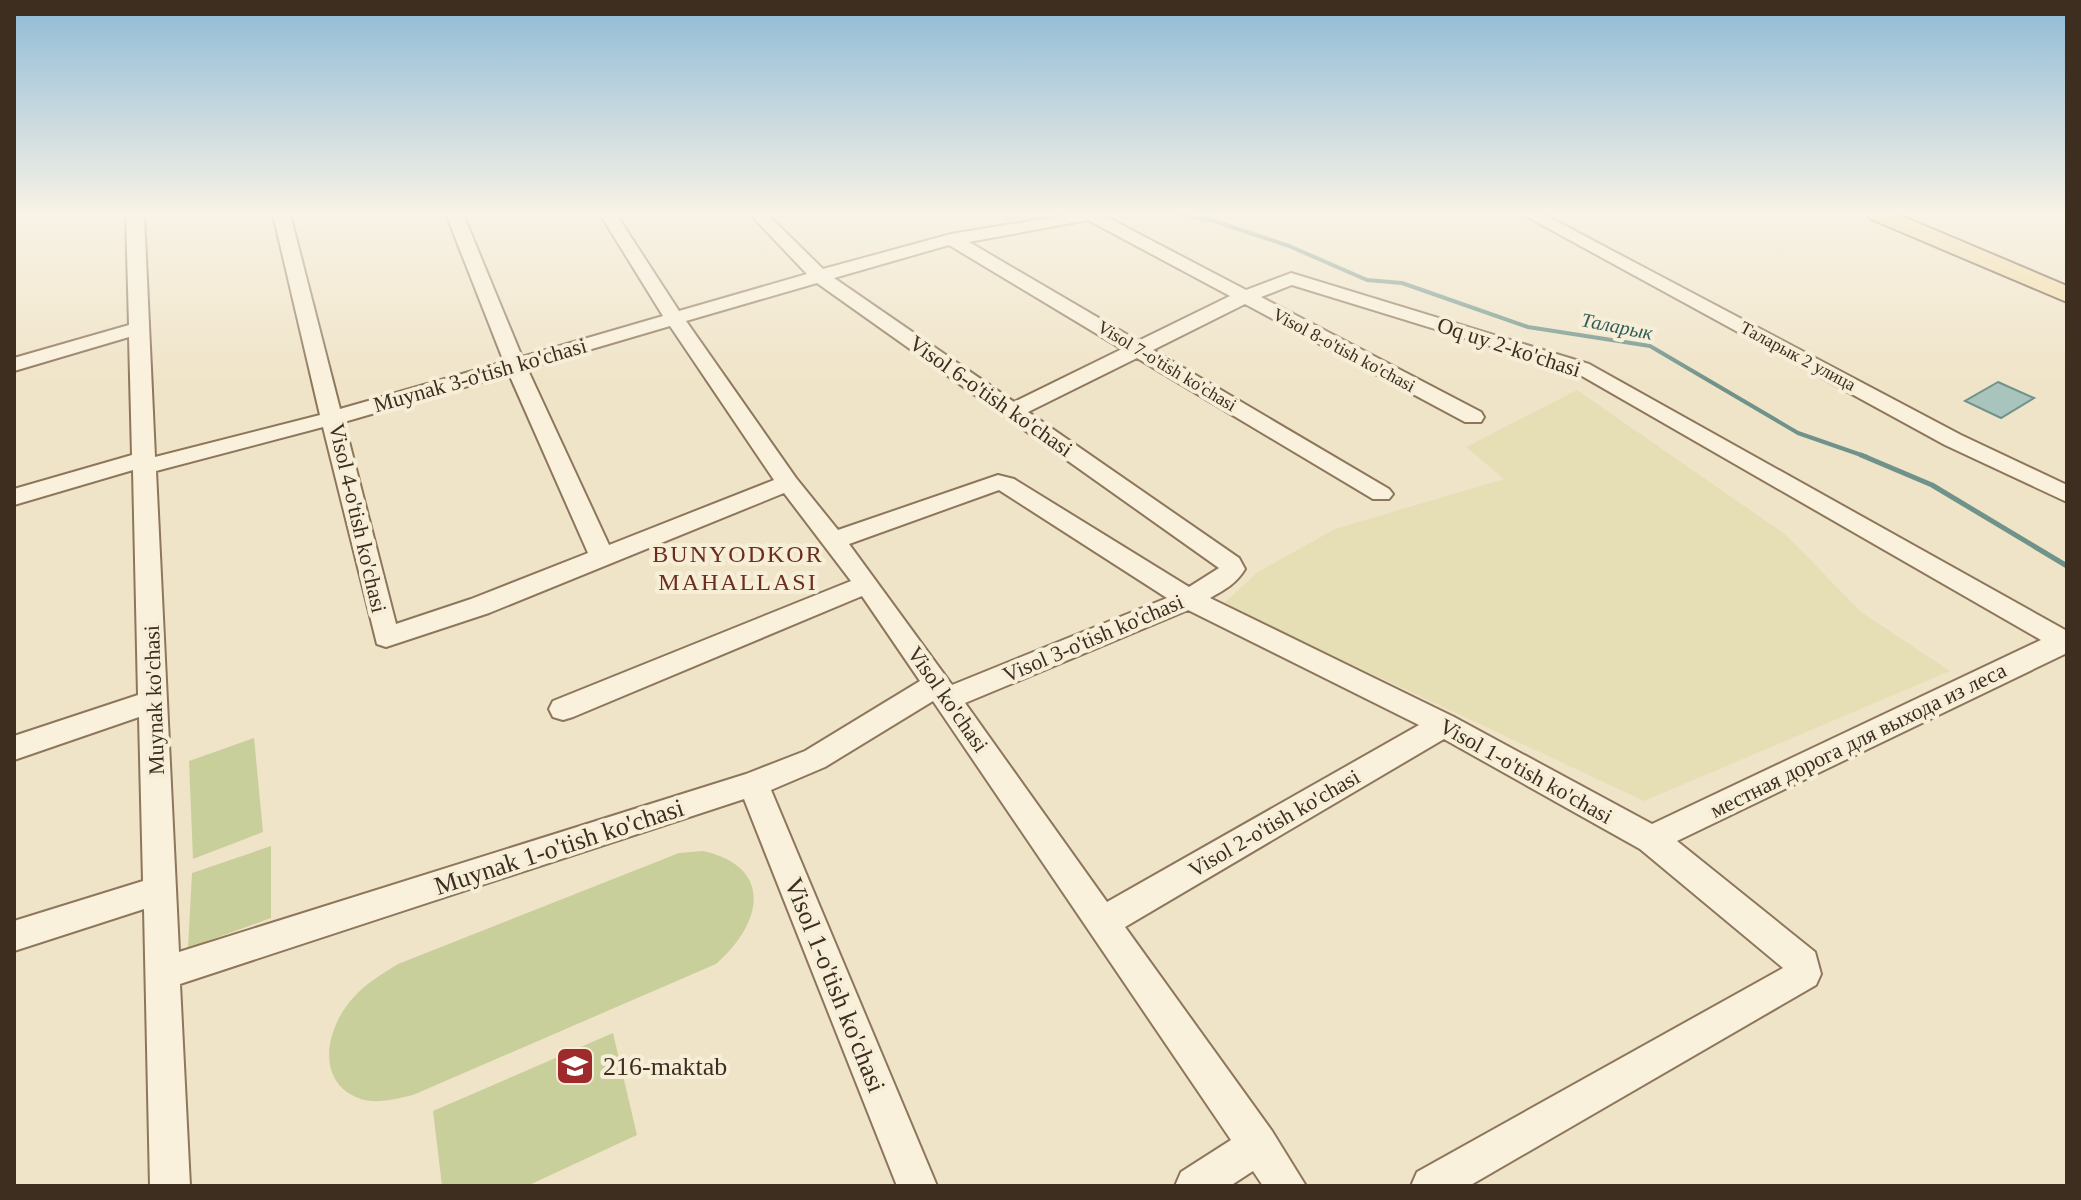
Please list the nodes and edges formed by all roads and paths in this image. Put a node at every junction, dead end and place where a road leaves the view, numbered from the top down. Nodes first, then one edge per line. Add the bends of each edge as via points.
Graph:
1 (137, 270) edge
2 (296, 270) edge
3 (477, 270) edge
4 (644, 270) edge
5 (813, 270) edge
6 (840, 270) edge
7 (1003, 270) edge
8 (1194, 270) edge
9 (1636, 270) edge
10 (2009, 270) edge
11 (819, 276) junction
12 (2067, 295) edge
13 (1244, 297) junction
14 (674, 318) junction
15 (139, 328) junction
16 (1138, 350) junction
17 (14, 365) edge
18 (516, 366) junction
19 (1013, 411) junction
20 (1473, 417) dead end
21 (334, 418) junction
22 (146, 463) junction
23 (788, 483) junction
24 (1381, 494) dead end
25 (2067, 494) edge
26 (14, 497) edge
27 (832, 541) junction
28 (602, 557) junction
29 (1232, 569) joint
30 (867, 584) junction
31 (1189, 599) junction
32 (2066, 642) edge
33 (943, 691) junction
34 (154, 701) junction
35 (563, 709) dead end
36 (1444, 725) junction
37 (14, 748) edge
38 (753, 784) junction
39 (1651, 839) junction
40 (162, 889) junction
41 (1105, 921) junction
42 (14, 936) edge
43 (163, 973) junction
44 (1258, 1145) junction
45 (170, 1186) edge
46 (917, 1186) edge
47 (1195, 1186) edge
48 (1286, 1186) edge
49 (1431, 1186) edge

1 - 15 street, Muynak ko'chasi
2 - 21 street, Visol 4-o'tish ko'chasi
3 - 18 street
4 - 14 street, Visol ko'chasi
5 - 11 street, Visol 6-o'tish ko'chasi
6 - 11 street, Muynak 3-o'tish ko'chasi
7 - 16 street, Visol 7-o'tish ko'chasi
8 - 13 street, Visol 8-o'tish ko'chasi
9 - 25 street, Таларык 2 улица via 1953,440
10 - 12 main road
11 - 14 street, Muynak 3-o'tish ko'chasi
11 - 19 street, Visol 6-o'tish ko'chasi
13 - 16 street, Oq uy 2-ko'chasi
13 - 20 street, Visol 8-o'tish ko'chasi
13 - 32 street, Oq uy 2-ko'chasi via 1291,279 1582,368
14 - 18 street, Muynak 3-o'tish ko'chasi
14 - 23 street, Visol ko'chasi
15 - 17 street
15 - 22 street, Muynak ko'chasi
16 - 19 street, Oq uy 2-ko'chasi
16 - 24 street, Visol 7-o'tish ko'chasi
18 - 21 street, Muynak 3-o'tish ko'chasi
18 - 28 street
19 - 29 street, Visol 6-o'tish ko'chasi via 1227,559
21 - 22 street, Muynak 3-o'tish ko'chasi
21 - 28 street, Visol 4-o'tish ko'chasi via 386,637
22 - 26 street, Muynak 3-o'tish ko'chasi
22 - 34 street, Muynak ko'chasi
23 - 27 street, Visol ko'chasi
23 - 28 street, Visol 4-o'tish ko'chasi
27 - 30 street, Visol ko'chasi
27 - 31 street, Visol 1-o'tish ko'chasi via 1002,482
29 - 31 street, Visol 3-o'tish ko'chasi
30 - 33 street, Visol ko'chasi
30 - 35 street
31 - 33 street, Visol 3-o'tish ko'chasi
31 - 36 street, Visol 1-o'tish ko'chasi
32 - 39 street, местная дорога для выхода из леса
33 - 38 street, Muynak 1-o'tish ko'chasi via 815,759
33 - 41 street, Visol ko'chasi
34 - 37 street
34 - 40 street, Muynak ko'chasi
36 - 39 street, Visol 1-o'tish ko'chasi
36 - 41 street, Visol 2-o'tish ko'chasi
38 - 43 street, Muynak 1-o'tish ko'chasi
38 - 46 street, Visol 1-o'tish ko'chasi
39 - 49 street, Visol 1-o'tish ko'chasi via 1803,963 1804,974
40 - 42 street
40 - 43 street, Muynak ko'chasi
41 - 44 street, Visol ko'chasi
43 - 45 street, Muynak ko'chasi
44 - 47 street
44 - 48 street, Visol ko'chasi

